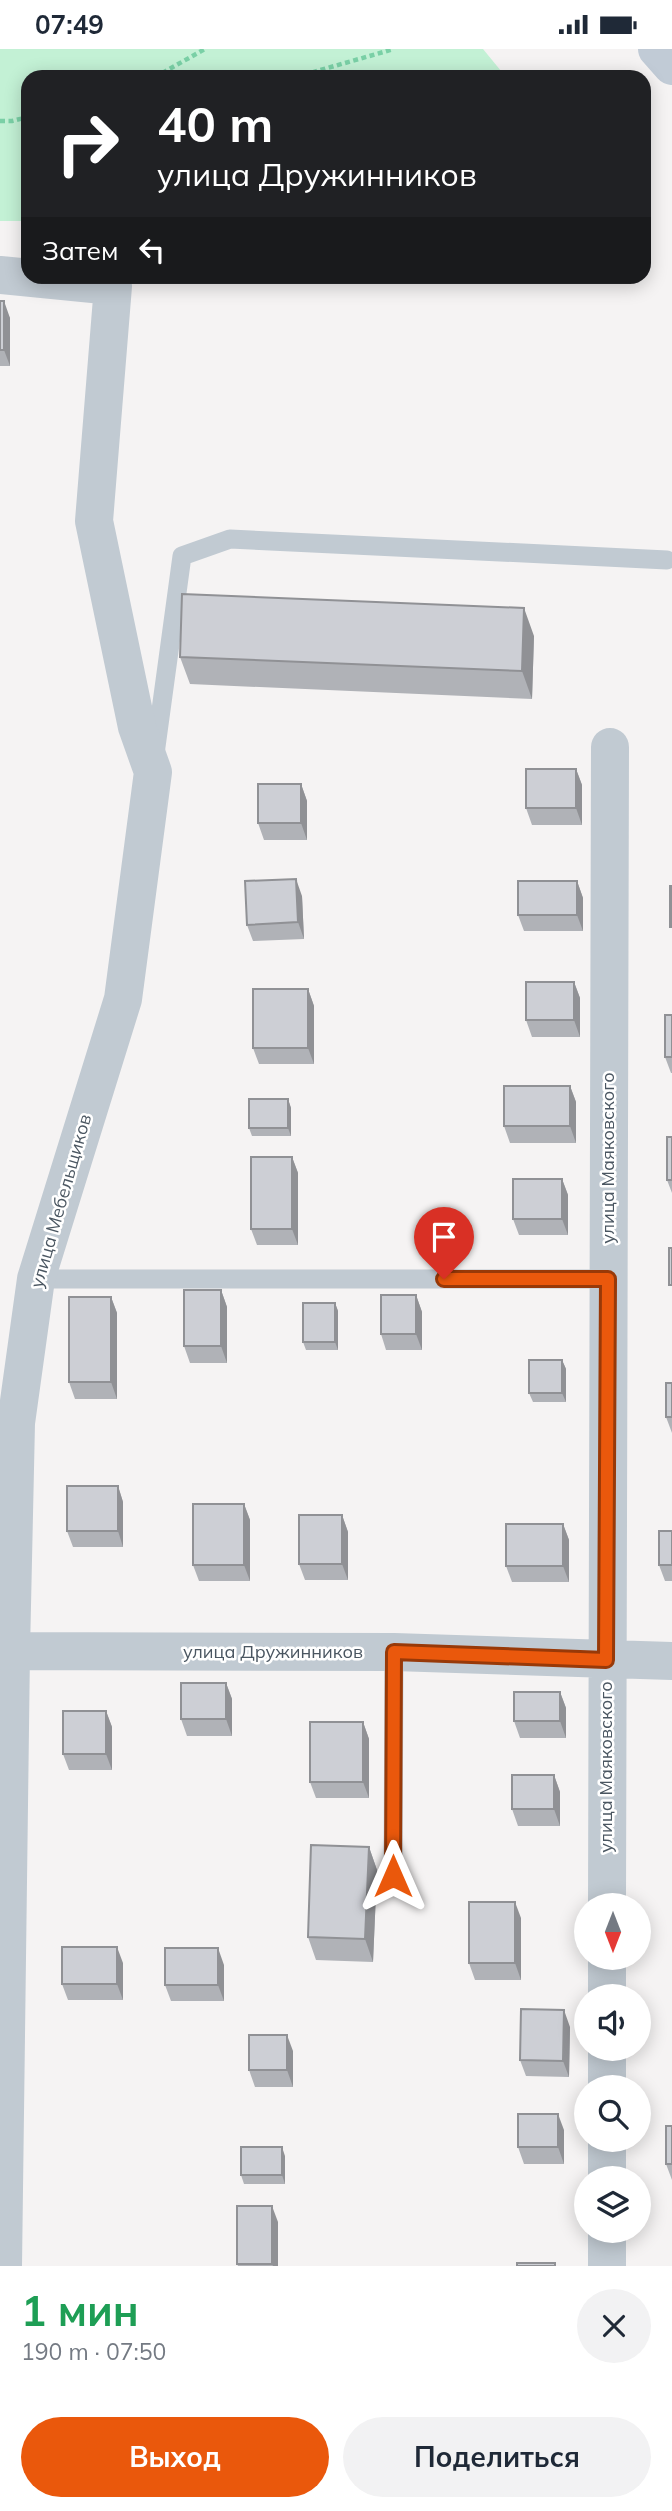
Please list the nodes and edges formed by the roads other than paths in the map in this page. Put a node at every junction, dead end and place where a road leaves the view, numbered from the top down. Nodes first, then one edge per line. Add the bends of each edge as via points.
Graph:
1 (657, 49) edge
2 (672, 66) edge
3 (0, 275) edge
4 (21, 277) edge
5 (92, 284) edge
6 (667, 560) dead end
7 (610, 747) dead end
8 (153, 772) junction
9 (36, 1279) junction
10 (608, 1279) junction
11 (5, 1651) edge
12 (394, 1652) junction
13 (606, 1660) junction
14 (672, 1661) edge
15 (393, 1876) dead end
16 (607, 1893) edge
17 (607, 2243) edge
18 (3, 2266) edge
19 (607, 2266) edge

1 - 2 main road
3 - 4 street
5 - 8 street via 113,286 94,521 137,727
6 - 8 lane via 230,539 182,555
7 - 10 street, улица Маяковского
8 - 9 street, улица Мебельщиков via 123,999
9 - 10 lane
9 - 11 street, улица Мебельщиков via 16,1423
10 - 13 street, улица Маяковского
11 - 12 street, улица Дружинников
11 - 18 street, улица Мебельщиков
12 - 13 street, улица Дружинников
12 - 15 lane
13 - 14 street, улица Дружинников
13 - 16 street, улица Маяковского
17 - 19 street

